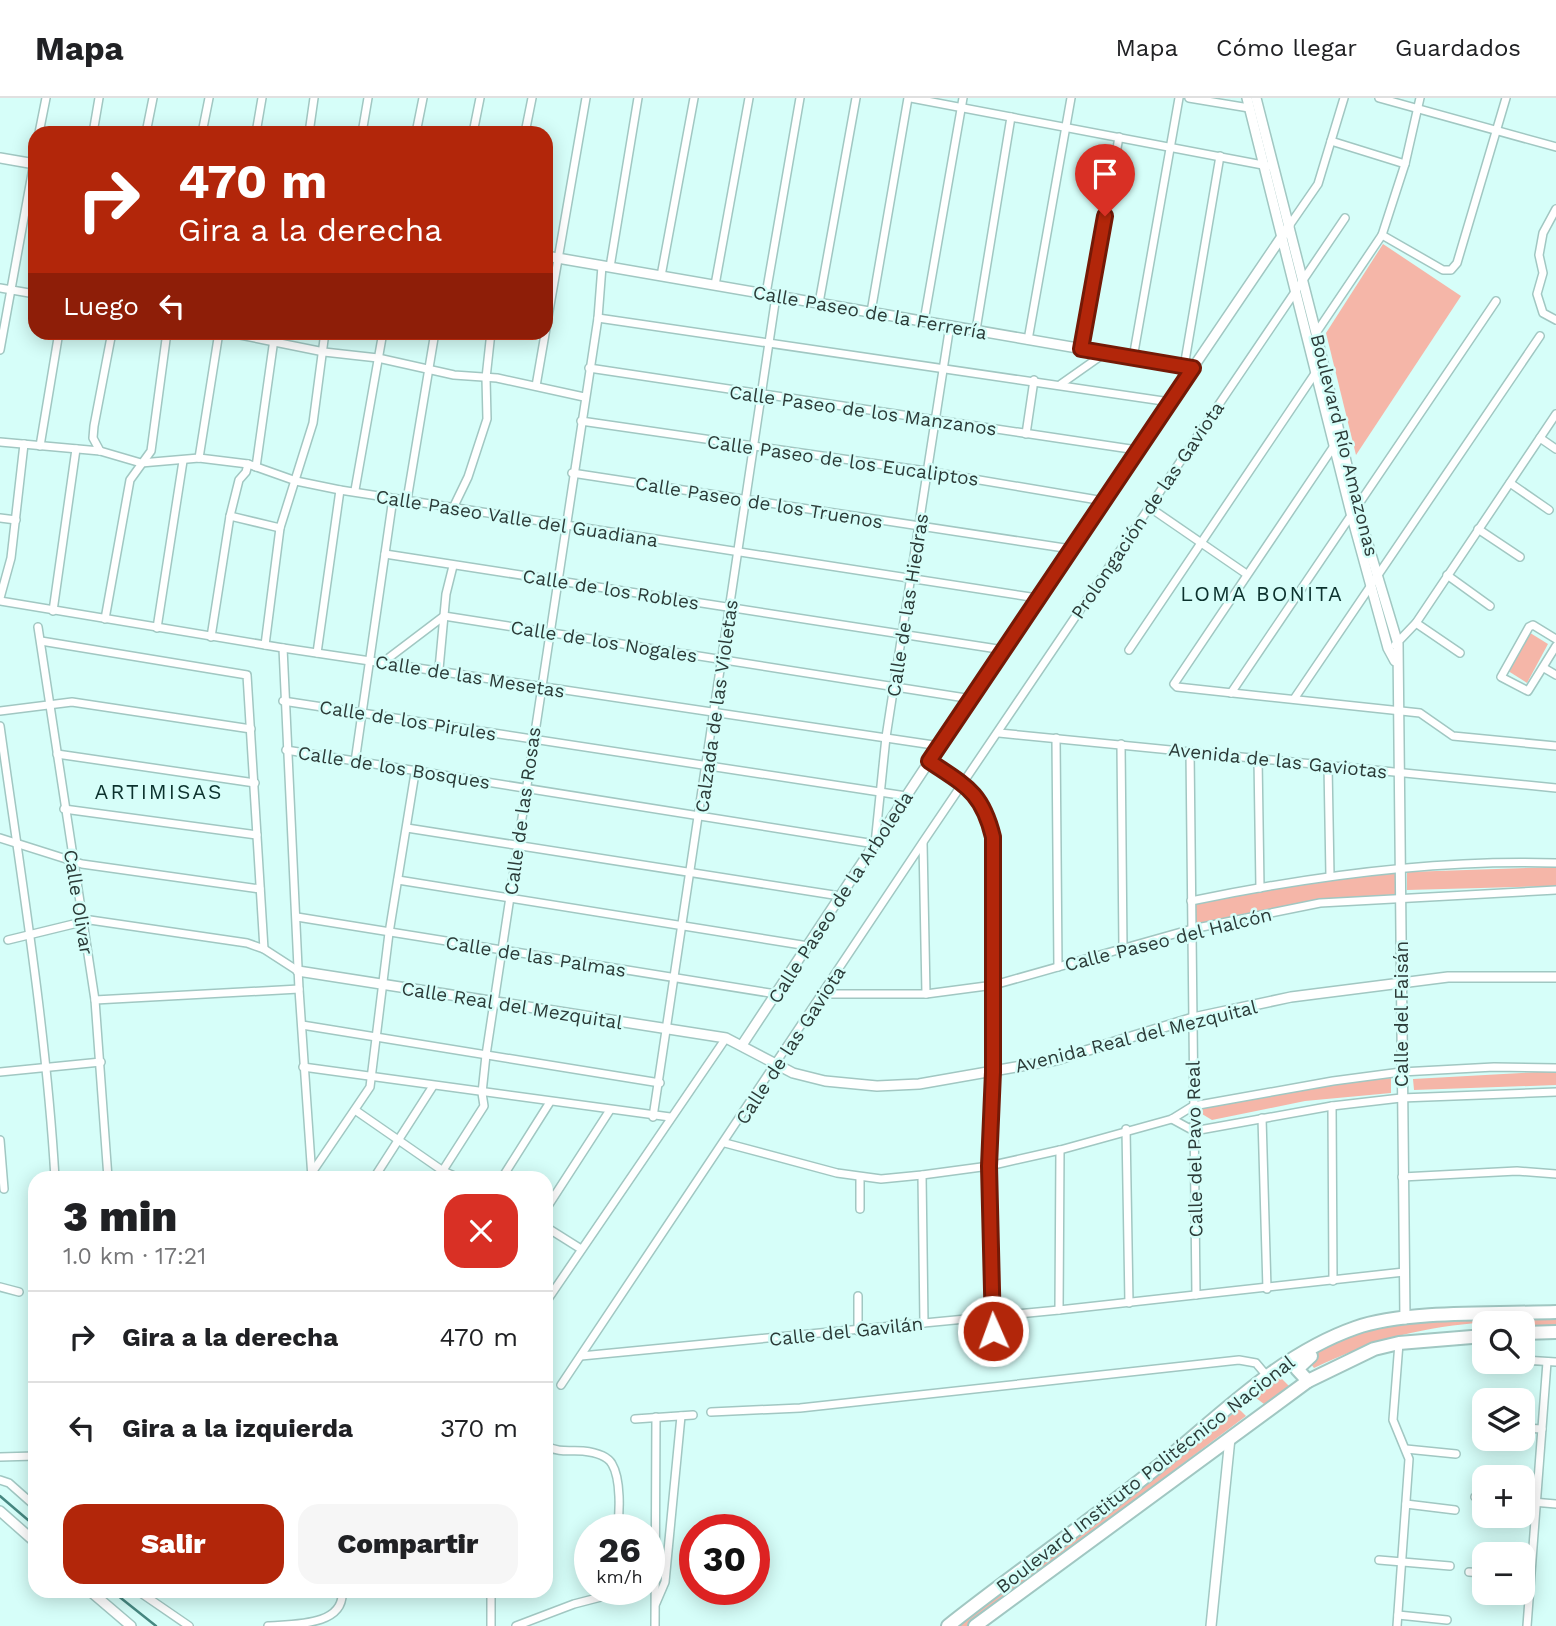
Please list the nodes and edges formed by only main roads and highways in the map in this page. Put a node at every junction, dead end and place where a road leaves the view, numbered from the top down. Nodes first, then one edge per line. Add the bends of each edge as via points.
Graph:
1 (1556, 1312) edge
2 (1556, 1332) edge
3 (1535, 1333) edge
4 (1331, 1337) junction
5 (1472, 1337) edge
6 (1308, 1381) junction
7 (948, 1626) edge
8 (975, 1626) edge

1 - 4 main road, Boulevard Instituto Politécnico Nacional via 1405,1319 1357,1327
2 - 3 main road
4 - 6 main road via 1300,1364 1299,1373
4 - 7 main road, Boulevard Instituto Politécnico Nacional via 1267,1377 1061,1543
5 - 6 main road, Boulevard Instituto Politécnico Nacional via 1374,1349
6 - 8 main road, Boulevard Instituto Politécnico Nacional

